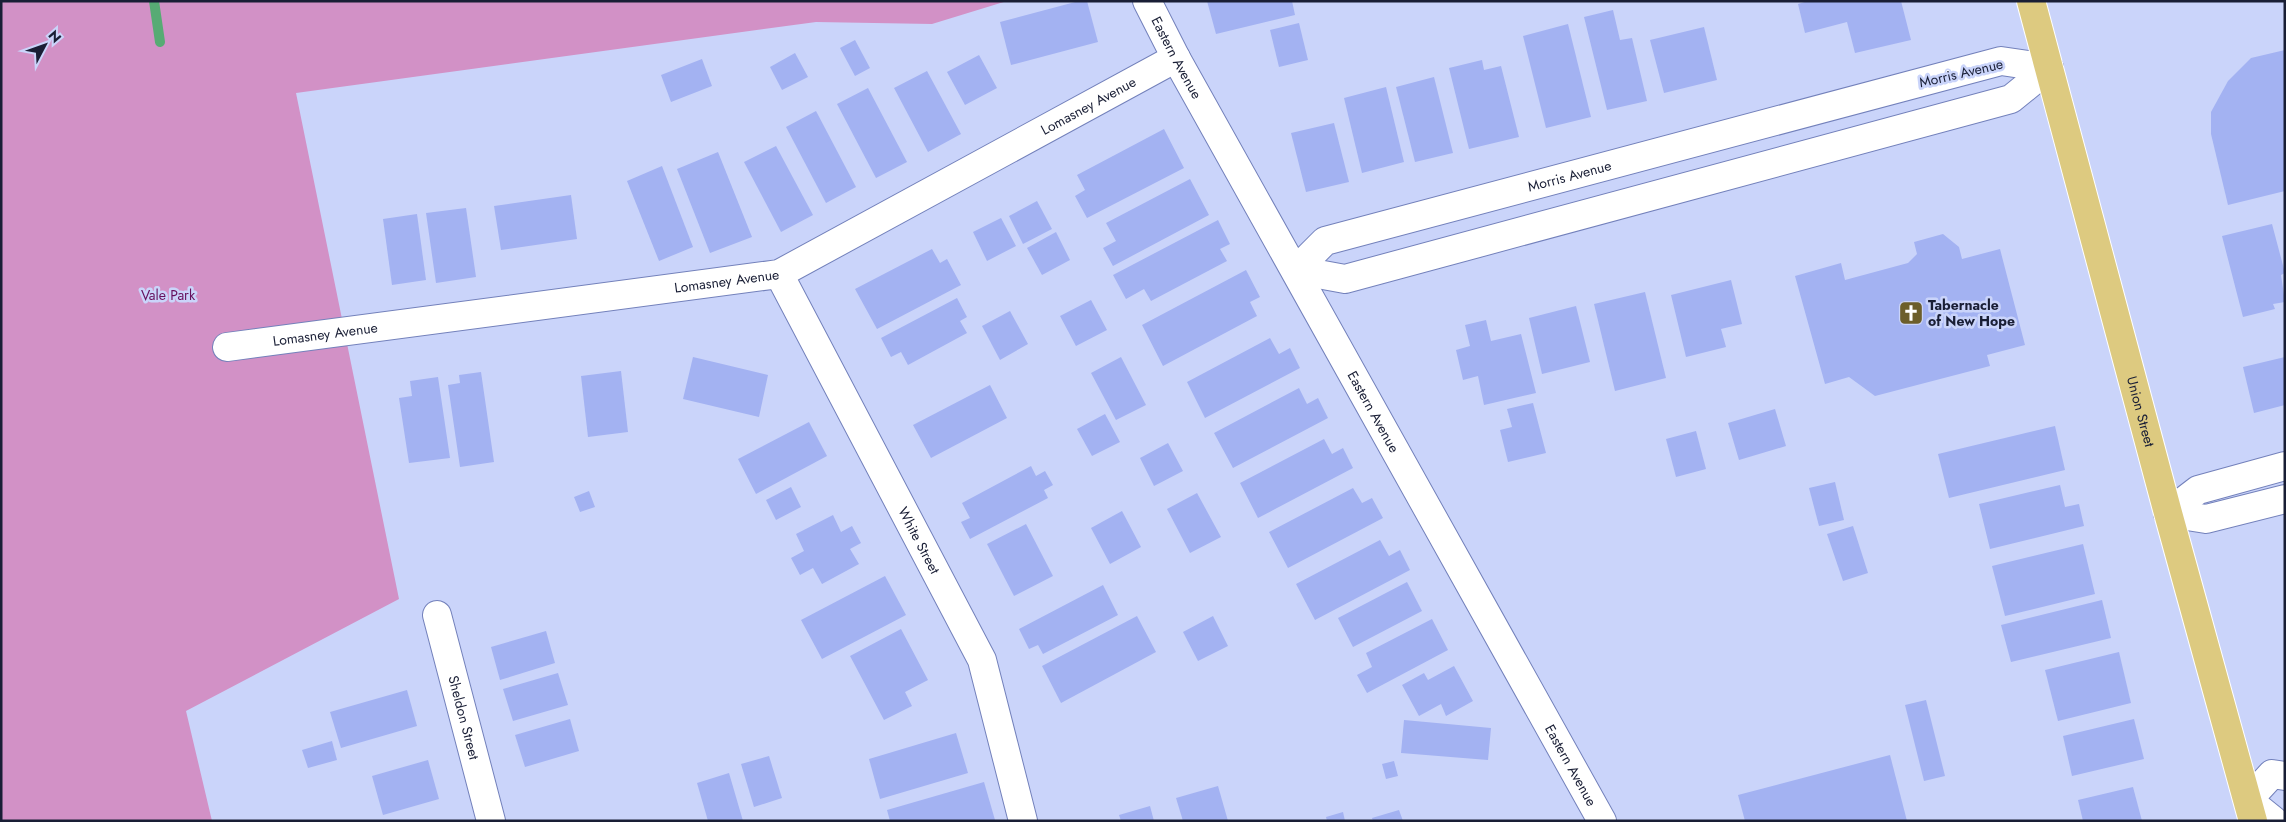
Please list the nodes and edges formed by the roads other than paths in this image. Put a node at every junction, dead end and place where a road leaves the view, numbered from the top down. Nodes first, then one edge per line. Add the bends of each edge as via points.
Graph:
1 (1147, 1) edge
2 (2031, 1) edge
3 (1176, 58) junction
4 (2049, 68) junction
5 (1296, 270) junction
6 (780, 274) junction
7 (227, 347) dead end
8 (2285, 466) edge
9 (2285, 499) edge
10 (2168, 513) junction
11 (437, 615) dead end
12 (2285, 776) edge
13 (2250, 810) edge
14 (491, 821) edge
15 (1023, 821) edge
16 (1602, 821) edge
17 (2274, 821) edge

1 - 3 street, Eastern Avenue
2 - 4 main road, Union Street
3 - 5 street, Eastern Avenue
3 - 6 street, Lomasney Avenue
4 - 5 street via 2011,99 1345,279
4 - 5 street, Morris Avenue via 2001,61 1325,241
4 - 10 main road, Union Street
5 - 16 street, Eastern Avenue
6 - 7 street, Lomasney Avenue
6 - 15 street, White Street via 982,660
8 - 10 street via 2198,490
9 - 10 street via 2206,519
10 - 13 main road, Union Street
11 - 14 street, Sheldon Street
12 - 13 street via 2272,774
13 - 17 street

